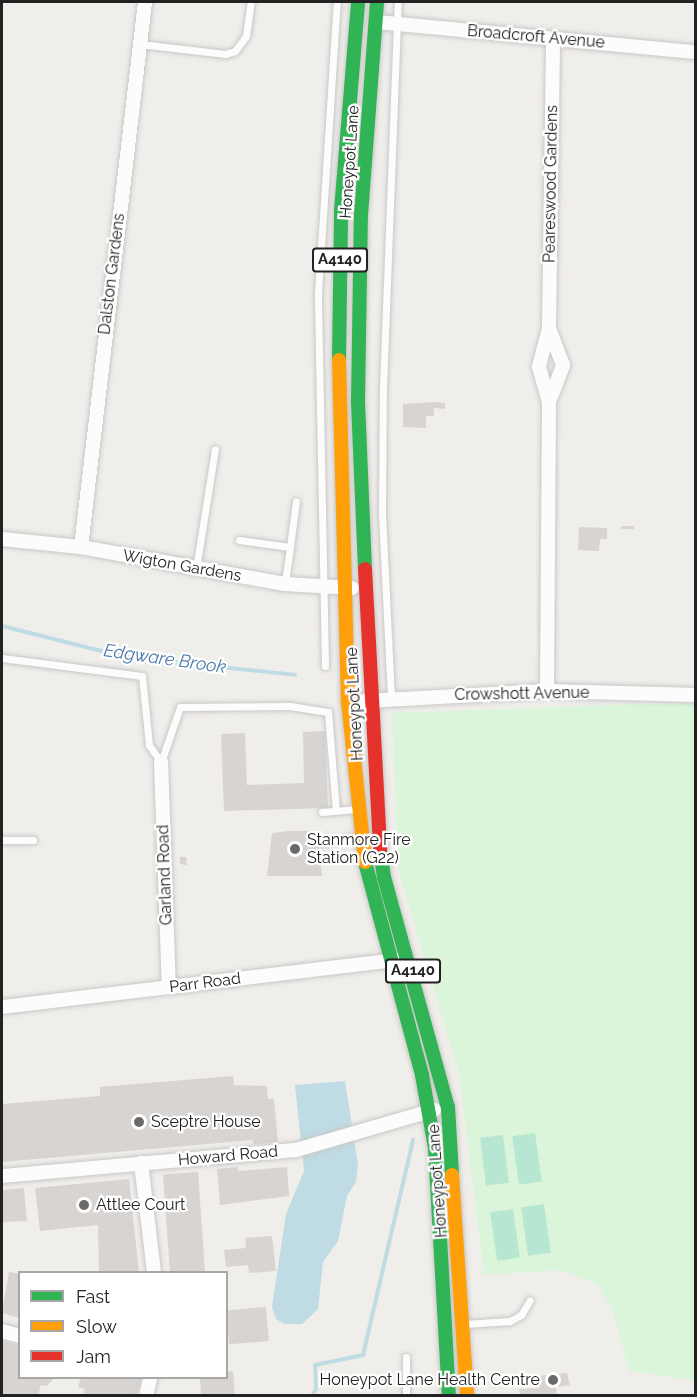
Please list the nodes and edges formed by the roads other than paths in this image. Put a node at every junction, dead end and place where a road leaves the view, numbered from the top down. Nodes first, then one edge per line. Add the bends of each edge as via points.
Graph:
1 (145, 2) edge
2 (251, 2) edge
3 (337, 2) edge
4 (358, 2) edge
5 (377, 2) edge
6 (398, 2) edge
7 (376, 22) junction
8 (396, 24) junction
9 (553, 39) junction
10 (138, 44) junction
11 (696, 52) edge
12 (322, 209) junction
13 (341, 210) junction
14 (549, 329) junction
15 (549, 402) junction
16 (215, 449) dead end
17 (296, 501) dead end
18 (2, 539) edge
19 (239, 540) dead end
20 (81, 548) junction
21 (290, 548) junction
22 (196, 569) junction
23 (285, 584) junction
24 (363, 587) junction
25 (344, 588) junction
26 (322, 589) junction
27 (2, 658) edge
28 (325, 666) dead end
29 (547, 691) junction
30 (696, 695) edge
31 (391, 698) junction
32 (373, 700) junction
33 (348, 702) junction
34 (161, 762) junction
35 (376, 806) junction
36 (357, 809) junction
37 (336, 811) junction
38 (322, 812) dead end
39 (361, 837) junction
40 (2, 840) edge
41 (33, 840) dead end
42 (318, 843) dead end
43 (409, 956) junction
44 (391, 961) junction
45 (169, 987) junction
46 (2, 1006) edge
47 (448, 1107) junction
48 (429, 1111) junction
49 (141, 1163) junction
50 (2, 1176) edge
51 (154, 1271) edge
52 (530, 1300) dead end
53 (463, 1325) junction
54 (2, 1331) edge
55 (18, 1335) edge
56 (406, 1357) dead end
57 (150, 1379) edge
58 (146, 1395) edge
59 (406, 1395) edge
60 (449, 1395) edge
61 (467, 1395) edge

1 - 10 street, Dalston Gardens
2 - 10 lane via 246,36 235,51 225,54
3 - 12 lane
4 - 13 main road, Honeypot Lane / A4140
5 - 7 main road, Honeypot Lane / A4140
6 - 8 lane
7 - 8 street, Broadcroft Avenue
7 - 24 main road, Honeypot Lane / A4140 via 361,215 358,400
8 - 9 street, Broadcroft Avenue
8 - 31 lane via 382,518
9 - 11 street, Broadcroft Avenue
9 - 14 street, Peareswood Gardens
10 - 20 street, Dalston Gardens
12 - 13 lane
12 - 26 lane via 318,293
13 - 25 main road, Honeypot Lane / A4140 via 339,403
14 - 15 street, Peareswood Gardens via 539,366
14 - 15 street, Peareswood Gardens via 563,365
15 - 29 street, Peareswood Gardens
16 - 22 lane
17 - 21 lane
18 - 20 street, Wigton Gardens
19 - 21 lane
20 - 22 street, Wigton Gardens
21 - 23 lane
22 - 23 street, Wigton Gardens
23 - 26 street, Wigton Gardens
24 - 25 street, Wigton Gardens
24 - 32 main road, Honeypot Lane / A4140
25 - 26 street, Wigton Gardens
25 - 33 main road, Honeypot Lane / A4140
26 - 28 lane
27 - 34 lane via 142,676 149,746
29 - 30 street, Crowshott Avenue
29 - 31 street, Crowshott Avenue
31 - 32 street, Crowshott Avenue
32 - 33 street, Crowshott Avenue
32 - 35 main road, Honeypot Lane / A4140
33 - 36 main road, Honeypot Lane / A4140
34 - 37 lane via 180,707 290,706 328,712
34 - 45 street, Garland Road
35 - 36 lane
35 - 43 main road, Honeypot Lane / A4140 via 384,877
36 - 37 lane
36 - 39 main road, Honeypot Lane / A4140
37 - 38 lane
39 - 42 lane
39 - 44 main road, Honeypot Lane / A4140 via 368,883
40 - 41 lane
43 - 44 street, Parr Road
43 - 47 main road, Honeypot Lane / A4140
44 - 45 street, Parr Road
44 - 48 main road, Honeypot Lane / A4140
45 - 46 street, Parr Road
47 - 48 street, Howard Road
47 - 53 main road, Honeypot Lane / A4140
48 - 49 street, Howard Road via 296,1150
48 - 60 main road, Honeypot Lane / A4140 via 435,1148
49 - 50 street, Howard Road
49 - 51 street
52 - 53 lane via 521,1315 510,1322
53 - 61 main road, Honeypot Lane / A4140
54 - 55 street
56 - 59 lane
57 - 58 street

